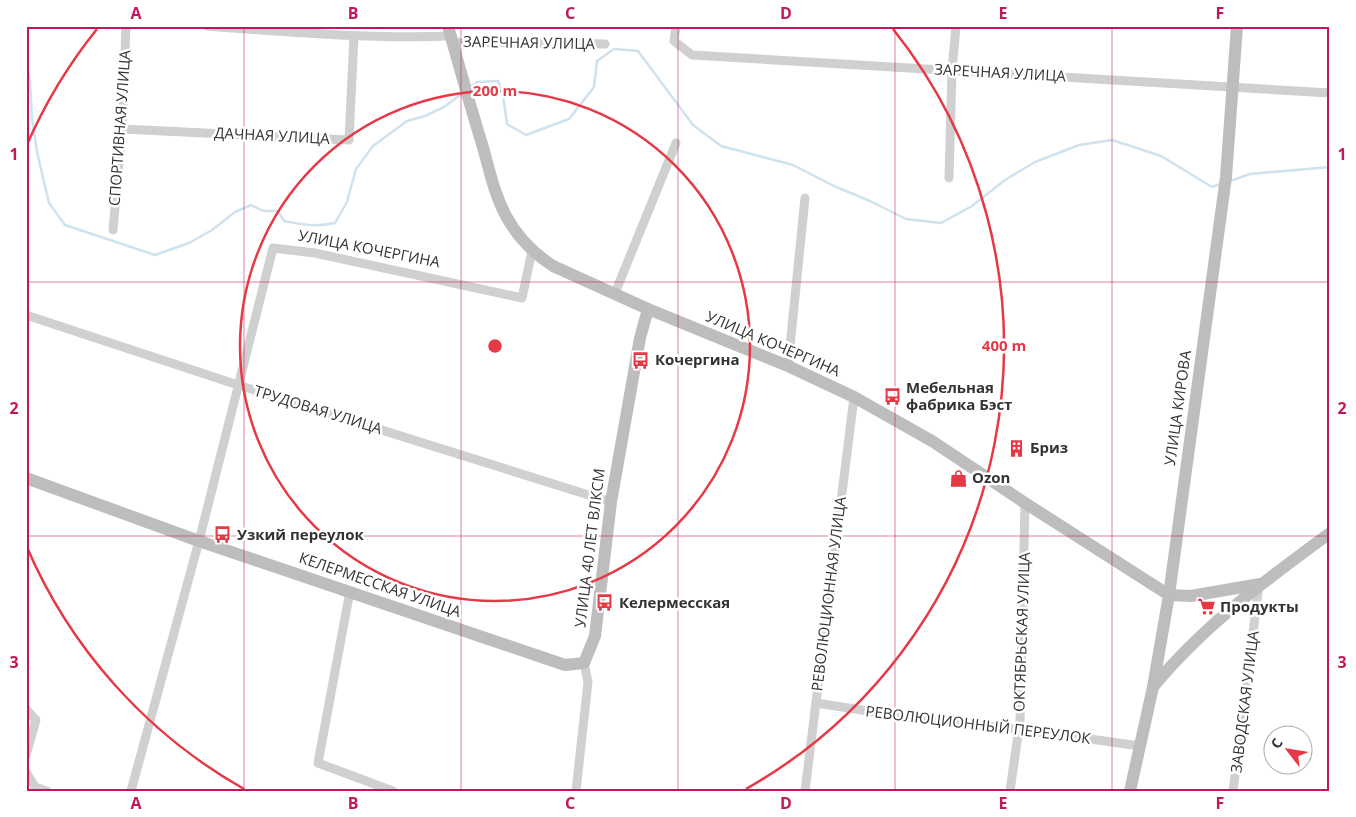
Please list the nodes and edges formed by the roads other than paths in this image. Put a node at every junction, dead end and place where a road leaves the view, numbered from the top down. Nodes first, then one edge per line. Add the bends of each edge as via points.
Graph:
1 (126, 26) edge
2 (207, 26) edge
3 (676, 26) edge
4 (956, 26) edge
5 (1237, 26) edge
6 (451, 35) edge
7 (354, 36) junction
8 (605, 44) dead end
9 (952, 70) junction
10 (1233, 88) junction
11 (1330, 93) edge
12 (122, 129) junction
13 (676, 143) dead end
14 (949, 178) dead end
15 (805, 198) dead end
16 (113, 230) dead end
17 (532, 251) junction
18 (615, 293) junction
19 (648, 309) junction
20 (26, 315) edge
21 (788, 366) junction
22 (238, 385) junction
23 (854, 397) junction
24 (26, 478) edge
25 (611, 502) junction
26 (1025, 503) junction
27 (1330, 533) edge
28 (199, 541) junction
29 (1260, 584) junction
30 (350, 591) junction
31 (1169, 595) junction
32 (584, 663) junction
33 (1153, 686) junction
34 (816, 703) junction
35 (26, 709) edge
36 (1018, 729) junction
37 (1140, 746) junction
38 (26, 755) edge
39 (26, 772) edge
40 (48, 791) edge
41 (131, 791) edge
42 (393, 791) edge
43 (576, 791) edge
44 (805, 791) edge
45 (1010, 791) edge
46 (1130, 791) edge
47 (1233, 791) edge

1 - 12 street, СПОРТИВНАЯ УЛИЦА
2 - 7 street, ЗАРЕЧНАЯ УЛИЦА
3 - 9 street, ЗАРЕЧНАЯ УЛИЦА via 674,41 692,55
4 - 9 street
5 - 10 street, УЛИЦА КИРОВА
6 - 7 street, ЗАРЕЧНАЯ УЛИЦА via 406,38
6 - 8 street, ЗАРЕЧНАЯ УЛИЦА
6 - 17 street via 493,184 506,216
7 - 12 street, ДАЧНАЯ УЛИЦА via 349,140
9 - 10 street, ЗАРЕЧНАЯ УЛИЦА
9 - 14 street
10 - 11 street, ЗАРЕЧНАЯ УЛИЦА
10 - 31 street, УЛИЦА КИРОВА via 1224,193
12 - 16 street, СПОРТИВНАЯ УЛИЦА
13 - 18 street
15 - 21 street
17 - 18 street, УЛИЦА КОЧЕРГИНА via 553,266
17 - 22 street, УЛИЦА КОЧЕРГИНА via 522,298 315,253 273,248
18 - 19 street, УЛИЦА КОЧЕРГИНА
19 - 21 street, УЛИЦА КОЧЕРГИНА
19 - 25 street, УЛИЦА 40 ЛЕТ ВЛКСМ
20 - 22 street, ТРУДОВАЯ УЛИЦА
21 - 23 street, УЛИЦА КОЧЕРГИНА
22 - 25 street, ТРУДОВАЯ УЛИЦА
22 - 28 street
23 - 26 street, УЛИЦА КОЧЕРГИНА via 932,441
23 - 34 street, РЕВОЛЮЦИОННАЯ УЛИЦА
24 - 28 street, КЕЛЕРМЕССКАЯ УЛИЦА
25 - 32 street, УЛИЦА 40 ЛЕТ ВЛКСМ via 595,636
26 - 31 street, УЛИЦА КОЧЕРГИНА
26 - 36 street, ОКТЯБРЬСКАЯ УЛИЦА
27 - 29 street
28 - 30 street, КЕЛЕРМЕССКАЯ УЛИЦА
28 - 41 street
29 - 31 street via 1191,596
29 - 33 street via 1184,652
29 - 47 street, ЗАВОДСКАЯ УЛИЦА
30 - 32 street, КЕЛЕРМЕССКАЯ УЛИЦА via 565,665
30 - 42 street via 318,763
31 - 33 street, УЛИЦА КИРОВА
32 - 43 street via 588,682
33 - 37 street, УЛИЦА КИРОВА
34 - 36 street, РЕВОЛЮЦИОННЫЙ ПЕРЕУЛОК via 920,719
34 - 44 street, РЕВОЛЮЦИОННАЯ УЛИЦА
35 - 38 street via 36,720
36 - 37 street, РЕВОЛЮЦИОННЫЙ ПЕРЕУЛОК
36 - 45 street, ОКТЯБРЬСКАЯ УЛИЦА
37 - 46 street, УЛИЦА КИРОВА
39 - 40 street via 35,787

